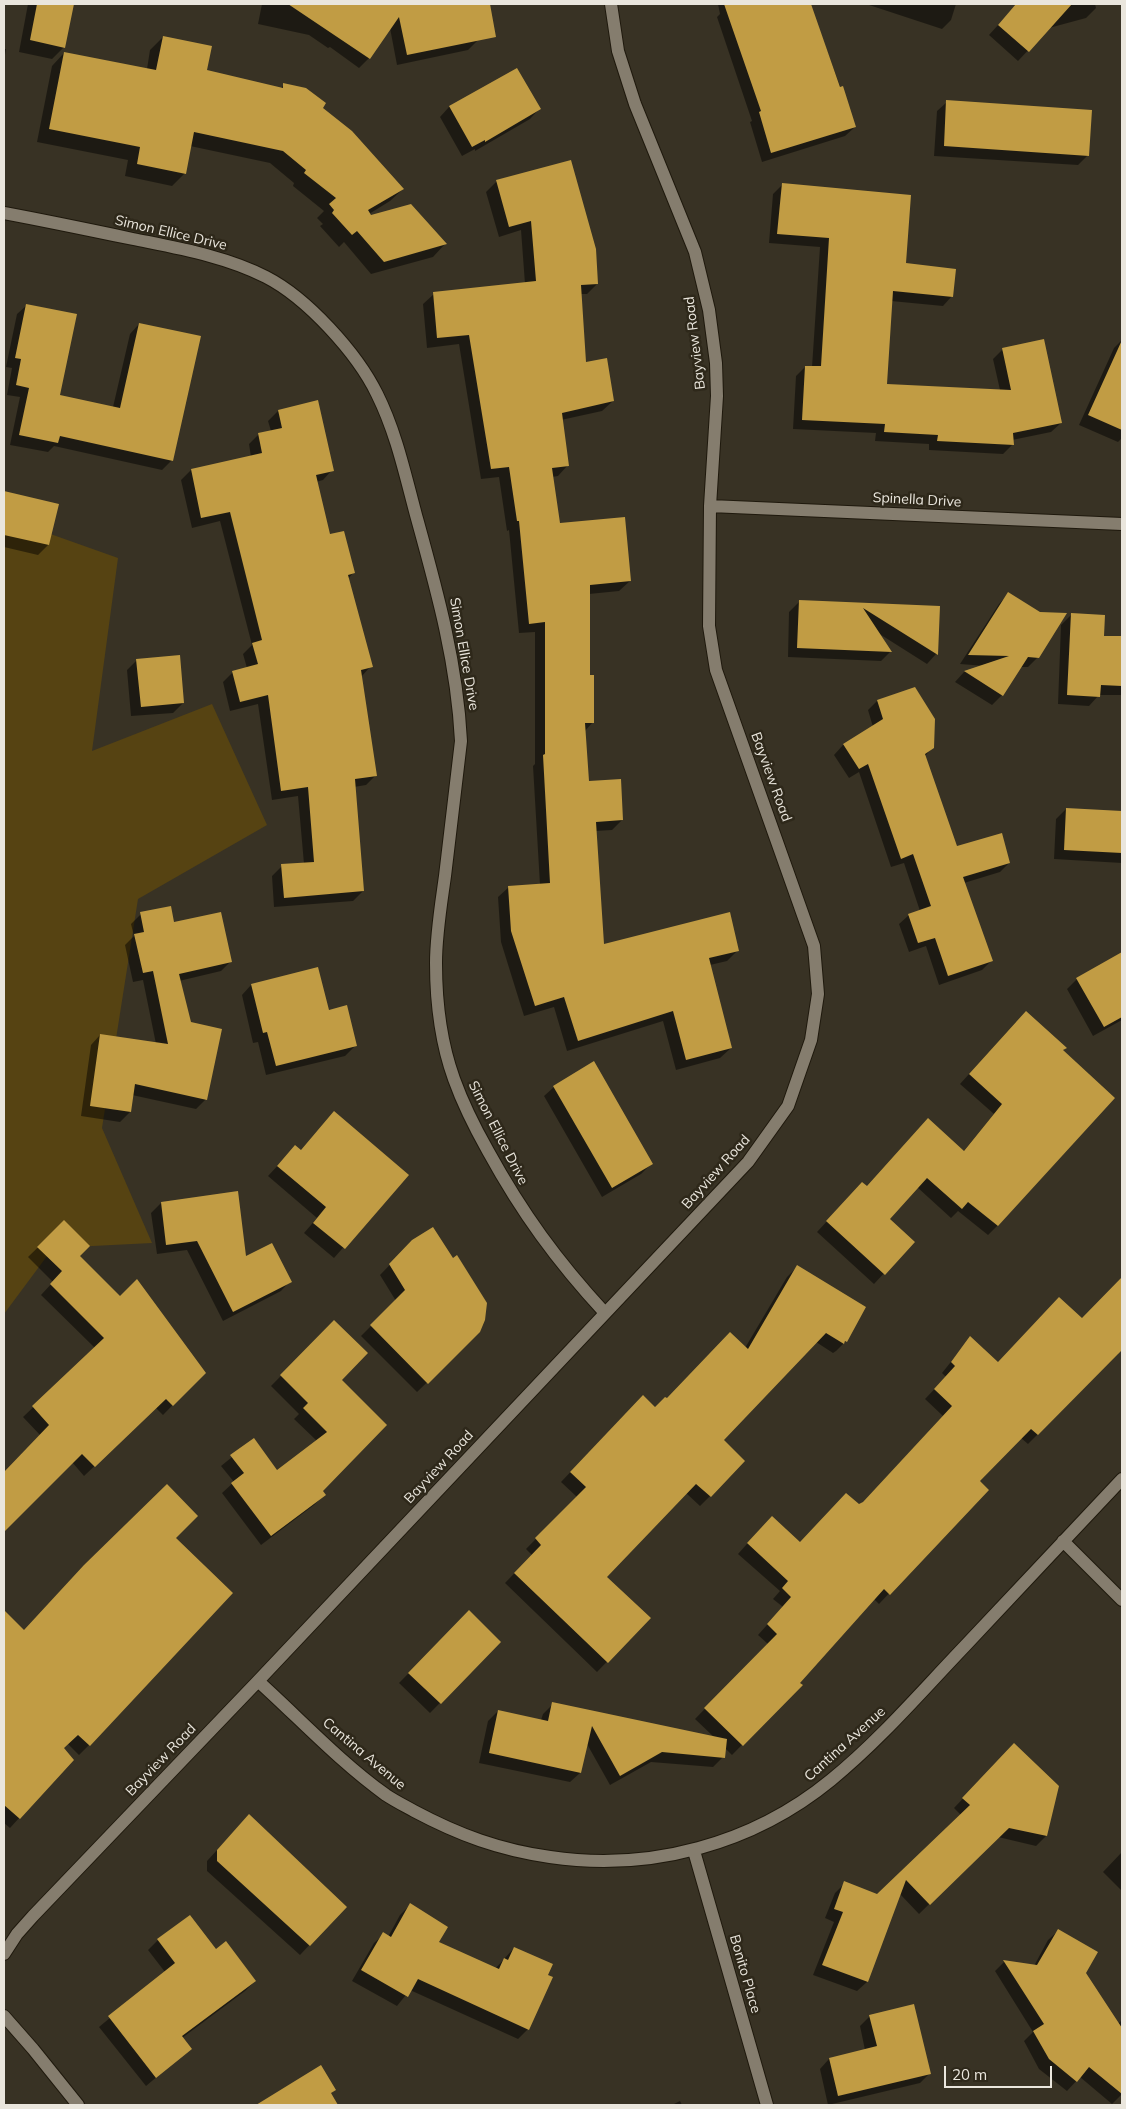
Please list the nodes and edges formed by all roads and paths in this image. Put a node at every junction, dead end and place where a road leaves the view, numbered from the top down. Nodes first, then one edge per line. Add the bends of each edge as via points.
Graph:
1 (611, 4) edge
2 (4, 213) edge
3 (710, 506) junction
4 (1122, 524) edge
5 (605, 1313) junction
6 (1122, 1479) edge
7 (1063, 1541) junction
8 (1122, 1600) edge
9 (258, 1681) junction
10 (694, 1851) junction
11 (4, 1954) edge
12 (4, 2016) edge
13 (78, 2105) edge
14 (767, 2105) edge

1 - 3 street, Bayview Road via 618,51 635,104 695,252 709,310 716,363
2 - 5 street, Simon Ellice Drive via 180,248 228,261 266,277 297,297 325,324 377,393 393,431 445,620 460,710 461,741 436,962 443,1040 453,1078 467,1110 511,1194 539,1235
3 - 4 street, Spinella Drive
3 - 5 street, Bayview Road via 709,626 716,670 814,946 818,994 811,1040 788,1106 748,1162
5 - 9 street, Bayview Road
6 - 7 street, Cantina Avenue
7 - 8 street
7 - 10 street, Cantina Avenue via 904,1711 830,1780 792,1808 750,1831
9 - 10 street, Cantina Avenue via 387,1796 443,1827 486,1844 524,1854 598,1861
9 - 11 street, Bayview Road via 33,1916
10 - 14 street, Bonito Place
12 - 13 street

